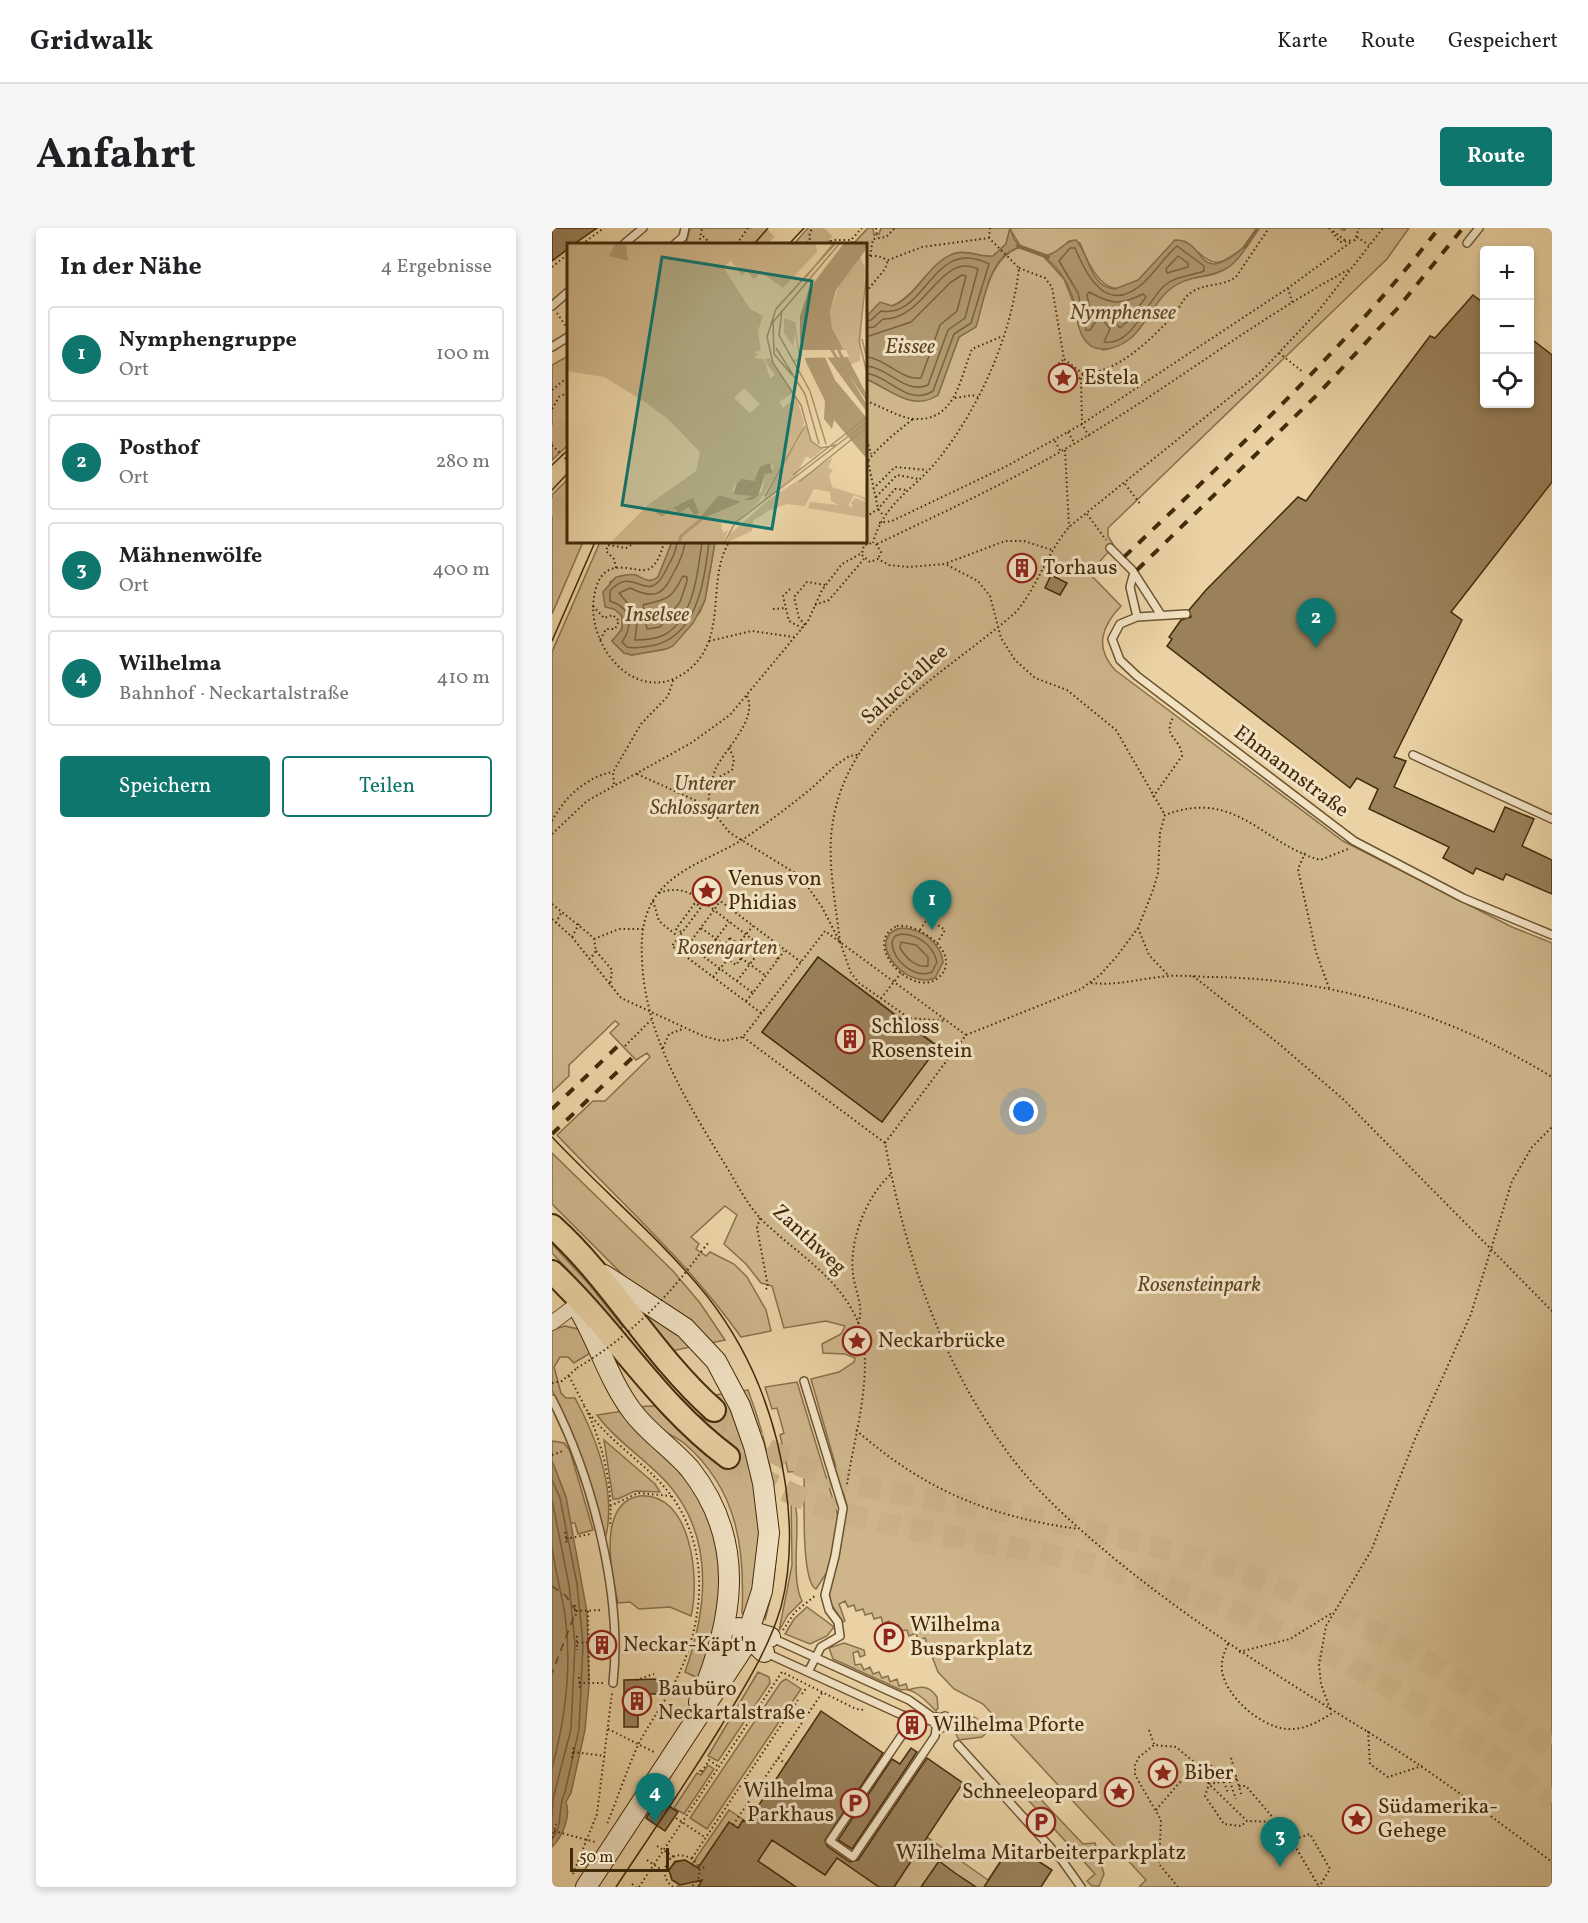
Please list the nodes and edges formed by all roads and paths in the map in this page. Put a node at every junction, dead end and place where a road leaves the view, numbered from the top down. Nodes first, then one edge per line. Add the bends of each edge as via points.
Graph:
1 (604, 228) edge
2 (643, 228) edge
3 (686, 228) edge
4 (702, 228) edge
5 (748, 228) edge
6 (812, 228) edge
7 (862, 228) edge
8 (876, 228) edge
9 (895, 228) edge
10 (990, 228) edge
11 (1269, 228) edge
12 (1329, 228) edge
13 (1359, 228) edge
14 (1383, 228) edge
15 (1479, 228) edge
16 (1333, 230) edge
17 (702, 235) junction
18 (1357, 237) junction
19 (877, 238) junction
20 (989, 238) junction
21 (1349, 242) junction
22 (583, 243) edge
23 (625, 243) edge
24 (676, 243) edge
25 (699, 243) edge
26 (710, 243) edge
27 (738, 243) edge
28 (810, 243) edge
29 (828, 243) edge
30 (1467, 243) dead end
31 (1369, 245) junction
32 (567, 255) edge
33 (870, 256) joint
34 (888, 260) junction
35 (552, 267) edge
36 (1019, 268) junction
37 (1351, 269) junction
38 (1288, 288) junction
39 (867, 290) edge
40 (567, 293) edge
41 (1292, 302) junction
42 (552, 306) edge
43 (567, 328) edge
44 (1003, 336) junction
45 (567, 339) edge
46 (552, 347) edge
47 (1279, 353) junction
48 (1064, 359) junction
49 (1303, 372) dead end
50 (1082, 375) junction
51 (567, 378) edge
52 (552, 390) edge
53 (567, 393) edge
54 (978, 397) junction
55 (955, 398) junction
56 (867, 401) edge
57 (553, 404) edge
58 (552, 409) edge
59 (913, 419) junction
60 (1082, 424) junction
61 (1068, 432) junction
62 (1089, 436) junction
63 (867, 440) edge
64 (1054, 440) junction
65 (1075, 444) junction
66 (552, 445) edge
67 (1065, 450) junction
68 (1061, 452) junction
69 (871, 454) junction
70 (564, 461) dead end
71 (867, 462) edge
72 (906, 468) junction
73 (928, 470) junction
74 (908, 476) junction
75 (919, 479) junction
76 (1125, 484) junction
77 (873, 489) junction
78 (908, 490) junction
79 (875, 498) junction
80 (1141, 505) dead end
81 (878, 509) junction
82 (1087, 514) junction
83 (883, 516) junction
84 (867, 517) edge
85 (879, 523) junction
86 (1069, 527) junction
87 (867, 540) edge
88 (634, 543) edge
89 (664, 543) edge
90 (729, 543) edge
91 (871, 543) junction
92 (877, 544) junction
93 (1110, 548) joint
94 (1052, 550) junction
95 (862, 553) junction
96 (864, 559) junction
97 (878, 559) junction
98 (945, 564) junction
99 (616, 568) junction
100 (1133, 576) junction
101 (825, 585) junction
102 (790, 589) dead end
103 (815, 605) junction
104 (593, 606) junction
105 (786, 608) junction
106 (773, 609) dead end
107 (1186, 614) dead end
108 (1161, 615) junction
109 (1137, 617) junction
110 (803, 626) junction
111 (998, 626) junction
112 (794, 637) junction
113 (709, 641) junction
114 (599, 642) junction
115 (674, 678) junction
116 (747, 696) junction
117 (1180, 709) junction
118 (729, 747) junction
119 (858, 755) junction
120 (1413, 755) dead end
121 (613, 772) junction
122 (636, 773) junction
123 (712, 782) junction
124 (614, 784) junction
125 (1153, 797) junction
126 (708, 806) junction
127 (1165, 815) junction
128 (1552, 819) edge
129 (552, 821) edge
130 (553, 832) edge
131 (742, 840) junction
132 (1354, 841) junction
133 (1305, 853) junction
134 (657, 893) junction
135 (653, 899) junction
136 (720, 901) junction
137 (705, 903) junction
138 (552, 904) edge
139 (701, 907) junction
140 (714, 910) junction
141 (561, 913) junction
142 (552, 919) edge
143 (729, 922) junction
144 (556, 923) junction
145 (579, 924) junction
146 (753, 926) junction
147 (700, 928) junction
148 (1138, 928) junction
149 (643, 929) junction
150 (920, 930) junction
151 (682, 933) junction
152 (746, 934) junction
153 (1552, 934) edge
154 (572, 937) junction
155 (678, 938) junction
156 (594, 939) junction
157 (716, 939) junction
158 (840, 942) junction
159 (936, 943) junction
160 (738, 944) junction
161 (688, 945) junction
162 (725, 945) junction
163 (763, 947) junction
164 (785, 950) junction
165 (596, 951) junction
166 (681, 953) junction
167 (703, 956) junction
168 (741, 958) junction
169 (590, 959) junction
170 (728, 959) junction
171 (778, 959) junction
172 (801, 962) junction
173 (750, 964) junction
174 (720, 968) junction
175 (901, 973) junction
176 (765, 976) junction
177 (1169, 976) junction
178 (1193, 976) junction
179 (713, 977) junction
180 (737, 981) junction
181 (894, 982) junction
182 (1092, 982) junction
183 (610, 986) junction
184 (1329, 988) junction
185 (753, 993) junction
186 (746, 1001) junction
187 (879, 1001) junction
188 (648, 1012) junction
189 (761, 1013) junction
190 (651, 1020) junction
191 (946, 1021) junction
192 (686, 1029) junction
193 (966, 1035) junction
194 (743, 1037) junction
195 (625, 1046) dead end
196 (663, 1048) junction
197 (1552, 1077) edge
198 (1552, 1127) edge
199 (885, 1143) junction
200 (891, 1174) junction
201 (760, 1218) junction
202 (552, 1226) edge
203 (709, 1242) dead end
204 (1490, 1250) junction
205 (581, 1255) junction
206 (554, 1275) edge
207 (764, 1292) dead end
208 (577, 1304) junction
209 (1552, 1311) edge
210 (552, 1323) edge
211 (858, 1323) junction
212 (862, 1340) junction
213 (857, 1341) dead end
214 (569, 1376) junction
215 (804, 1381) dead end
216 (552, 1383) edge
217 (552, 1399) edge
218 (585, 1406) junction
219 (714, 1410) tunnel mouth
220 (856, 1430) junction
221 (660, 1439) junction
222 (570, 1448) dead end
223 (552, 1455) edge
224 (728, 1457) tunnel mouth
225 (671, 1496) junction
226 (610, 1506) junction
227 (843, 1508) junction
228 (1079, 1529) junction
229 (565, 1532) dead end
230 (609, 1532) dead end
231 (592, 1534) dead end
232 (566, 1539) junction
233 (567, 1545) dead end
234 (811, 1599) dead end
235 (575, 1605) dead end
236 (606, 1610) dead end
237 (576, 1611) junction
238 (589, 1611) junction
239 (1334, 1612) junction
240 (576, 1618) dead end
241 (577, 1636) dead end
242 (760, 1636) junction
243 (590, 1642) junction
244 (577, 1643) junction
245 (720, 1644) junction
246 (1228, 1644) junction
247 (578, 1650) dead end
248 (1239, 1652) junction
249 (816, 1658) junction
250 (808, 1672) junction
251 (654, 1674) dead end
252 (579, 1677) dead end
253 (636, 1680) dead end
254 (579, 1683) junction
255 (590, 1683) junction
256 (610, 1683) junction
257 (807, 1687) junction
258 (580, 1690) dead end
259 (822, 1693) junction
260 (802, 1694) dead end
261 (798, 1700) dead end
262 (1330, 1709) junction
263 (870, 1710) dead end
264 (1335, 1712) junction
265 (940, 1721) junction
266 (608, 1730) junction
267 (1149, 1730) dead end
268 (1368, 1731) junction
269 (904, 1732) dead end
270 (680, 1742) junction
271 (639, 1744) junction
272 (574, 1745) dead end
273 (958, 1745) dead end
274 (1154, 1745) junction
275 (573, 1752) junction
276 (660, 1755) dead end
277 (605, 1756) junction
278 (572, 1758) dead end
279 (778, 1758) junction
280 (1231, 1758) dead end
281 (786, 1764) dead end
282 (1211, 1765) dead end
283 (1422, 1766) junction
284 (719, 1767) junction
285 (1219, 1769) dead end
286 (700, 1770) dead end
287 (1200, 1771) junction
288 (1227, 1773) dead end
289 (1237, 1779) junction
290 (1230, 1780) junction
291 (1224, 1781) junction
292 (1217, 1782) junction
293 (1209, 1784) junction
294 (1239, 1786) junction
295 (750, 1787) dead end
296 (756, 1791) junction
297 (1228, 1793) dead end
298 (1242, 1797) dead end
299 (1236, 1799) dead end
300 (1156, 1810) junction
301 (676, 1818) dead end
302 (1247, 1821) junction
303 (682, 1822) junction
304 (1277, 1822) junction
305 (556, 1824) dead end
306 (733, 1825) dead end
307 (554, 1831) junction
308 (552, 1838) edge
309 (706, 1838) junction
310 (588, 1840) junction
311 (606, 1840) junction
312 (1292, 1840) junction
313 (657, 1846) dead end
314 (664, 1850) junction
315 (590, 1852) dead end
316 (674, 1857) junction
317 (692, 1858) junction
318 (647, 1860) dead end
319 (584, 1862) dead end
320 (1552, 1862) edge
321 (654, 1864) junction
322 (706, 1866) dead end
323 (699, 1870) junction
324 (665, 1872) junction
325 (578, 1884) edge
326 (632, 1884) dead end
327 (697, 1885) edge
328 (1319, 1886) edge
329 (597, 1887) edge
330 (637, 1887) edge
331 (673, 1887) edge
332 (691, 1887) edge
333 (1081, 1887) edge
334 (1178, 1887) edge

1 - 22 path
2 - 23 lane
3 - 24 lane
4 - 17 path
5 - 27 path
6 - 28 path
7 - 29 path via 851,240
8 - 19 path
9 - 19 path via 886,237
10 - 20 path
11 - 50 path via 1236,277 1228,283 1193,291 1174,315 1118,363 1099,373
12 - 16 path
13 - 18 path
14 - 31 path, Salucciallee
15 - 30 lane
16 - 21 path
17 - 25 path
17 - 26 path
18 - 21 path
18 - 31 path
19 - 33 path via 872,240
20 - 34 path via 922,247
20 - 36 path
21 - 38 path
31 - 37 path, Salucciallee
32 - 35 path
33 - 34 path
34 - 39 path
36 - 44 path
36 - 48 path via 1045,278 1052,287
37 - 41 path
37 - 47 path, Salucciallee
38 - 41 path
38 - 60 path
40 - 42 lane
41 - 62 path
42 - 43 path
44 - 54 path
44 - 55 path via 972,349
45 - 46 lane
47 - 49 path
47 - 76 path, Salucciallee
48 - 50 path
48 - 50 path via 1051,374 1053,386 1066,390
50 - 60 path
51 - 52 path
53 - 57 path
54 - 55 path
54 - 73 path via 952,441
55 - 59 path via 937,414
56 - 59 path
57 - 58 path
59 - 69 path
60 - 61 path
60 - 62 path
61 - 64 path
61 - 65 path
62 - 65 path
63 - 69 path
64 - 68 path
64 - 85 path via 892,521
65 - 67 path
66 - 70 path
67 - 68 path
67 - 86 path
68 - 92 path
69 - 71 path
71 - 77 path
72 - 73 path
72 - 74 path
72 - 77 path via 894,468
73 - 75 path
74 - 75 path
74 - 79 path via 897,475
75 - 78 path
76 - 80 path
76 - 82 path, Salucciallee
77 - 79 path
78 - 81 path via 896,489
78 - 83 path
79 - 81 path
81 - 83 path
81 - 84 path
82 - 86 path, Salucciallee
82 - 93 path
83 - 85 path
85 - 91 path
86 - 94 path, Salucciallee
87 - 91 path
88 - 99 path via 626,548 608,545 606,551
89 - 99 path via 648,569
90 - 113 path
91 - 92 path
91 - 95 path via 864,545
92 - 97 path via 881,552
93 - 100 lane via 1132,570
94 - 98 path via 1024,541 1005,541
94 - 111 path, Salucciallee via 1023,603
95 - 96 path
95 - 101 path via 842,564
96 - 97 path
96 - 103 path via 829,600
97 - 98 path via 901,567
98 - 111 path via 971,575 985,588
99 - 104 path via 597,584
100 - 108 lane
100 - 109 lane via 1131,587
101 - 103 path
101 - 110 path via 807,582 794,597
102 - 105 path via 783,596
103 - 110 path
104 - 114 path
104 - 114 path via 604,618 611,614 619,621 615,629 606,629
105 - 106 path
105 - 110 path via 789,621
107 - 108 lane
108 - 109 lane
109 - 117 lane, Ehmannstraße via 1116,629 1112,639 1115,653 1125,666
110 - 112 path
111 - 119 path, Salucciallee via 891,713
111 - 125 path via 1005,645 1020,666 1035,678 1067,690 1116,730
112 - 113 path via 752,631
112 - 116 path
113 - 115 path via 694,664
114 - 115 path via 609,659 630,675 650,681
115 - 121 path via 668,696 641,724
116 - 118 path via 748,716
116 - 122 path via 707,734
117 - 125 path via 1169,725 1182,756
117 - 132 lane, Ehmannstraße
118 - 123 path
118 - 123 path via 734,759 732,770
119 - 131 path, Zanthweg via 837,764 791,805
119 - 158 path, Salucciallee via 840,798 831,837
120 - 128 lane
121 - 124 path
121 - 129 path via 582,787 560,806
122 - 124 path
122 - 126 path
123 - 126 path
124 - 130 path via 577,808
125 - 127 path
126 - 131 path via 730,833
127 - 133 path via 1197,807 1216,808
127 - 148 path via 1158,873
131 - 134 path, Zanthweg via 675,877
131 - 158 path via 801,876
132 - 133 path via 1346,851 1327,859
132 - 153 lane, Ehmannstraße via 1463,898
133 - 184 path via 1298,869 1316,952
134 - 135 path, Zanthweg
134 - 137 path via 679,889
135 - 149 path, Zanthweg
135 - 155 path via 659,921
136 - 137 path via 711,894
136 - 140 path
136 - 146 path
137 - 139 path
137 - 140 path
138 - 141 path
139 - 151 path
139 - 151 path via 695,903 676,929
140 - 143 path
140 - 147 path
141 - 144 path
141 - 145 path
142 - 144 path
143 - 152 path
143 - 157 path
144 - 154 path
145 - 154 path
145 - 156 path
146 - 152 path
146 - 164 path
147 - 157 path
147 - 161 path
148 - 177 path via 1149,955
148 - 182 path
149 - 156 path via 619,929
149 - 188 path, Zanthweg via 642,972
150 - 159 path
150 - 159 path via 928,918 945,930
150 - 175 path via 897,926 885,937 885,953
151 - 155 path
152 - 160 path
152 - 163 path
154 - 169 path
155 - 161 path
155 - 166 path via 672,946
156 - 165 path
157 - 162 path
157 - 167 path
158 - 172 path via 825,931
158 - 181 path
158 - 187 path via 854,976
159 - 175 path via 945,963 938,977 922,982
160 - 162 path via 730,938
160 - 168 path via 747,950
161 - 166 path
161 - 167 path
162 - 170 path via 719,952
163 - 171 path
163 - 173 path
164 - 171 path
164 - 172 path
165 - 169 path
165 - 183 path via 612,970
166 - 179 path
167 - 174 path
168 - 170 path via 736,965
168 - 173 path
169 - 183 path
170 - 174 path
171 - 176 path
172 - 189 path
173 - 176 path
173 - 180 path
174 - 179 path
174 - 180 path
175 - 181 path
176 - 185 path
177 - 178 path
177 - 182 path via 1112,984
178 - 184 path via 1275,980
178 - 204 path via 1343,1100
179 - 186 path
180 - 185 path
181 - 187 path
181 - 191 path
182 - 193 path
183 - 188 path via 621,998
184 - 197 path via 1435,1018 1514,1053
185 - 186 path
186 - 189 path
187 - 191 path via 909,1018
188 - 190 path, Zanthweg
188 - 192 path
189 - 194 path
190 - 195 path
190 - 196 path, Zanthweg
191 - 193 path
192 - 194 path via 716,1040
192 - 196 path via 669,1034
193 - 199 path
194 - 199 path
196 - 201 path, Zanthweg via 700,1124
198 - 204 path via 1532,1147 1512,1181
199 - 200 path
200 - 211 path via 869,1205 855,1240 852,1262 860,1308
200 - 228 path via 912,1263 957,1373 1004,1448
201 - 207 path via 757,1228 768,1287
201 - 211 path, Zanthweg via 826,1275
202 - 205 main road
203 - 214 path, bridge via 652,1312
204 - 209 path
204 - 239 path via 1471,1314 1415,1439 1371,1551
205 - 219 main road via 657,1352
205 - 242 main road via 618,1285 695,1336 716,1361 735,1395 754,1446 766,1497 768,1555 758,1605
206 - 208 main road
206 - 224 main road via 673,1409
208 - 210 street
208 - 221 main road via 622,1396
211 - 212 path, Zanthweg
212 - 213 path
212 - 220 path, Zanthweg via 864,1371
214 - 216 path
214 - 218 path
215 - 227 lane
217 - 256 lane via 573,1447 614,1606 616,1650
218 - 225 path via 608,1436
218 - 226 path via 600,1445
220 - 227 path, Zanthweg
220 - 228 path via 896,1464 951,1495 1021,1520
221 - 242 main road via 703,1472 727,1513
221 - 245 main road via 696,1478 716,1512 723,1534 730,1589
222 - 223 path
225 - 226 path via 638,1493
225 - 271 path via 688,1524 696,1554 696,1616 682,1666
226 - 230 path
227 - 249 lane via 825,1595 840,1636 823,1646
228 - 246 path via 1151,1589
229 - 232 path
231 - 232 path
232 - 233 path
234 - 242 path
235 - 237 path
236 - 238 path
237 - 238 path
237 - 240 path
238 - 243 path
239 - 248 path via 1290,1639
239 - 262 path via 1324,1635 1319,1665
241 - 244 path
242 - 245 main road via 728,1633
242 - 249 lane
242 - 250 lane
242 - 270 main road via 732,1666
243 - 244 path
243 - 255 path
244 - 247 path
245 - 270 main road
246 - 248 path
246 - 264 path via 1222,1669 1225,1681 1242,1703 1266,1722 1300,1729
248 - 262 path
249 - 250 lane
249 - 265 lane via 909,1700
250 - 265 lane via 902,1715
251 - 253 path
252 - 254 path
254 - 255 path
254 - 258 path
255 - 256 path
256 - 266 path
257 - 259 path
257 - 260 path
257 - 284 path via 782,1672
259 - 263 path via 856,1709
259 - 279 path
261 - 309 path
262 - 264 path
264 - 268 path
265 - 269 lane via 935,1736 853,1857 830,1841
266 - 271 path
266 - 277 path
267 - 274 path
268 - 283 path
268 - 283 path via 1370,1764 1388,1777
270 - 311 main road
271 - 276 path
271 - 311 path
272 - 275 path
273 - 333 lane via 1060,1858
274 - 287 path via 1176,1748
274 - 300 path via 1135,1765
275 - 277 path
275 - 278 path
277 - 310 path via 596,1820
279 - 281 path
279 - 296 path
280 - 289 path
282 - 292 path
283 - 320 path
284 - 286 path via 709,1760 701,1773
284 - 303 path
285 - 291 path
287 - 293 path
287 - 300 path via 1179,1783
288 - 290 path
289 - 290 path
289 - 294 path
290 - 291 path
290 - 299 path
291 - 292 path
291 - 297 path
292 - 293 path
293 - 302 path
293 - 302 path via 1205,1796 1224,1824 1241,1826
294 - 298 path
294 - 304 path via 1245,1786
295 - 296 path
296 - 306 path
300 - 334 path via 1161,1820 1159,1864
301 - 303 path
302 - 304 path
303 - 309 path
303 - 314 path
304 - 312 path
305 - 307 path
307 - 308 path
307 - 310 path
309 - 317 path
310 - 315 path via 597,1842
310 - 325 path
311 - 325 main road
311 - 329 main road
312 - 328 path
312 - 328 path via 1310,1834 1330,1869
313 - 314 path
314 - 316 path
314 - 321 path
316 - 317 path
316 - 324 path
317 - 323 path
318 - 321 path
319 - 325 path
321 - 324 path
321 - 330 path
322 - 323 path
323 - 327 path
324 - 331 path
326 - 330 path
327 - 332 path

